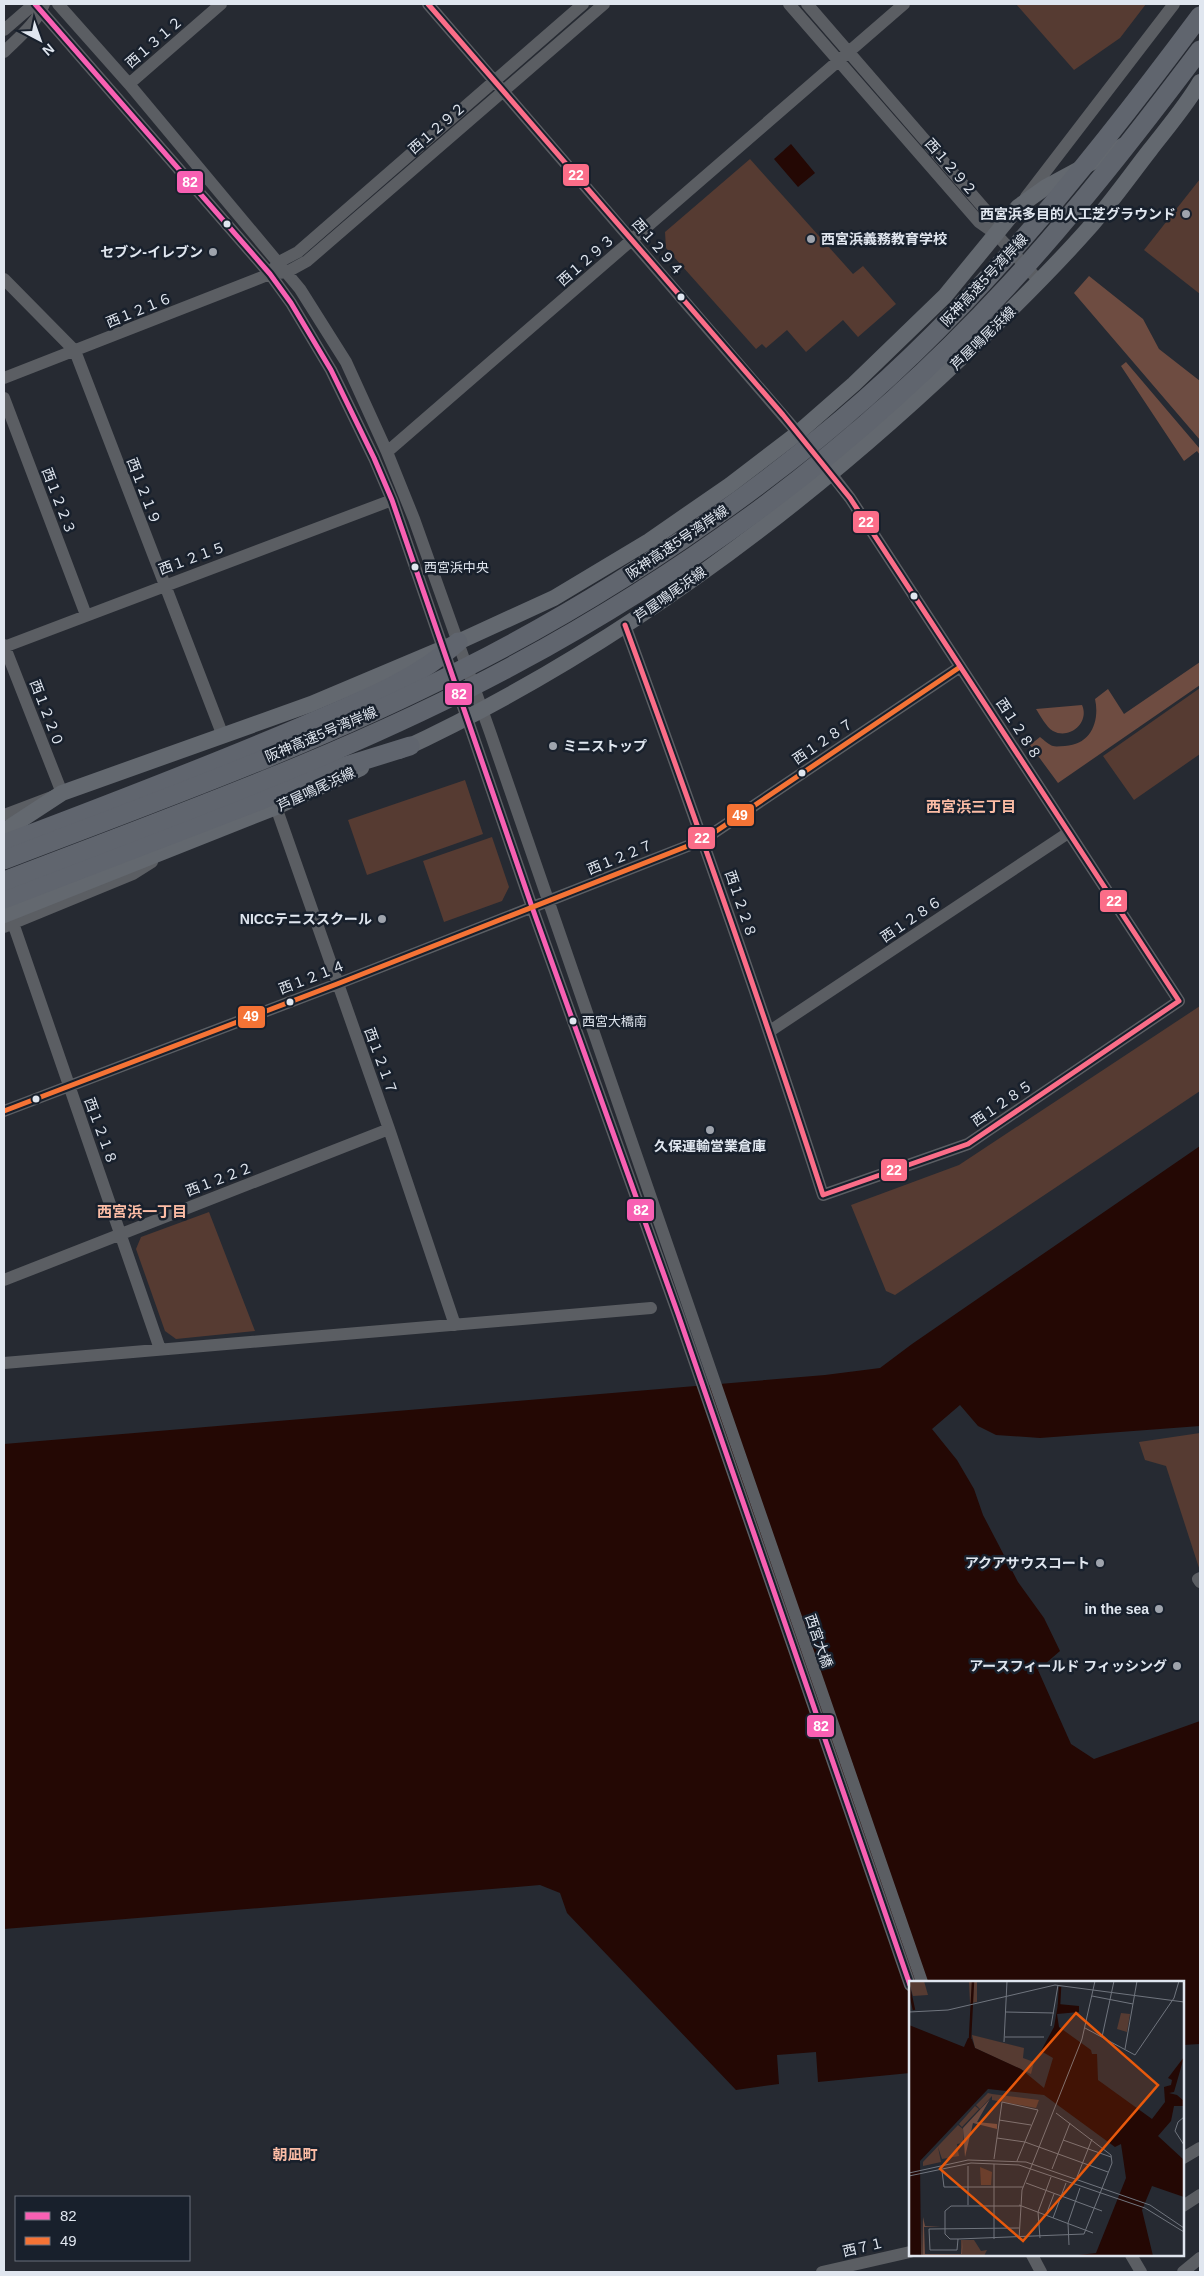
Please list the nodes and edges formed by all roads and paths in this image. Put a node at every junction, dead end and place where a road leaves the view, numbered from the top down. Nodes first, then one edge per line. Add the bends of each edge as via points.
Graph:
1 (58, 4) edge
2 (221, 4) edge
3 (428, 4) edge
4 (583, 4) edge
5 (604, 4) edge
6 (790, 4) edge
7 (807, 4) edge
8 (904, 4) edge
9 (1174, 4) edge
10 (39, 6) edge
11 (1200, 16) edge
12 (4, 30) edge
13 (1200, 50) edge
14 (4, 52) edge
15 (849, 52) junction
16 (838, 61) junction
17 (1200, 77) edge
18 (495, 80) junction
19 (1200, 82) edge
20 (129, 84) junction
21 (503, 91) junction
22 (1200, 94) edge
23 (1118, 192) junction
24 (1018, 207) junction
25 (996, 234) junction
26 (632, 240) junction
27 (283, 267) junction
28 (270, 274) junction
29 (4, 279) edge
30 (1040, 282) junction
31 (76, 351) junction
32 (4, 378) edge
33 (4, 398) edge
34 (798, 433) junction
35 (387, 452) junction
36 (832, 475) junction
37 (392, 500) junction
38 (164, 585) junction
39 (86, 615) junction
40 (625, 626) junction
41 (4, 646) edge
42 (448, 649) junction
43 (960, 667) junction
44 (474, 714) junction
45 (223, 736) junction
46 (410, 746) junction
47 (62, 793) junction
48 (276, 807) junction
49 (4, 815) edge
50 (4, 831) edge
51 (1068, 833) junction
52 (703, 840) junction
53 (4, 844) edge
54 (4, 860) edge
55 (4, 881) edge
56 (4, 899) edge
57 (547, 901) junction
58 (532, 908) junction
59 (7, 922) edge
60 (338, 984) junction
61 (1179, 1001) joint
62 (770, 1031) junction
63 (69, 1086) junction
64 (4, 1111) edge
65 (389, 1129) junction
66 (823, 1195) joint
67 (121, 1233) junction
68 (4, 1280) edge
69 (651, 1308) dead end
70 (683, 1312) junction
71 (455, 1325) junction
72 (160, 1349) junction
73 (4, 1363) edge
74 (922, 1981) edge
75 (909, 1982) edge
76 (1200, 2140) edge
77 (1200, 2148) edge
78 (1184, 2149) edge
79 (1184, 2157) edge
80 (1200, 2195) edge
81 (1184, 2205) edge
82 (909, 2252) edge
83 (1033, 2256) edge
84 (1132, 2256) edge
85 (1200, 2258) edge
86 (822, 2272) edge
87 (1041, 2272) edge
88 (1141, 2272) edge
89 (1183, 2272) edge

1 - 20 street
2 - 20 street, 西１３１２
3 - 18 street, 西１２９４
4 - 18 street, 西１２９２
5 - 21 street, 西１２９２
6 - 16 street, 西１２９２
7 - 15 street, 西１２９２
8 - 15 street, 西１２９３
9 - 24 street
10 - 12 street
10 - 14 street via 31,26
10 - 28 street
11 - 54 highway, 阪神高速5号湾岸線, bridge via 1098,149 993,273 885,380 822,436 705,525 577,606 423,689 274,754
13 - 55 highway, 阪神高速5号湾岸線, bridge via 1061,226 957,339 834,452 714,542 590,622 430,707 281,773
15 - 16 street, 西１２９３
15 - 25 street, 西１２９２ via 988,213
16 - 25 street, 西１２９２ via 979,222
16 - 26 street, 西１２９３
17 - 24 main road via 1160,127 1046,186
18 - 21 street, 西１２９４
18 - 27 street, 西１２９２
19 - 23 main road, 芦屋鳴尾浜線
20 - 27 street
21 - 26 street, 西１２９４
21 - 27 street, 西１２９２ via 307,261
22 - 23 street via 1147,165
23 - 30 main road, 芦屋鳴尾浜線
24 - 25 main road
25 - 30 street
25 - 34 main road via 946,296
26 - 34 street, 西１２９４
26 - 35 street, 西１２９３
27 - 28 street, 西１２１６
27 - 35 street via 300,288 346,362
28 - 31 street, 西１２１６
28 - 37 street via 331,370
29 - 31 street, 西１２１９
30 - 36 main road, 芦屋鳴尾浜線 via 943,376
31 - 32 street, 西１２１６
31 - 38 street, 西１２１９
33 - 39 street, 西１２２３
34 - 36 main road
34 - 42 main road via 649,541 554,598
35 - 42 street via 414,519
36 - 40 main road, 芦屋鳴尾浜線
36 - 43 street, 西１２８８
37 - 38 street, 西１２１５
37 - 42 street
38 - 39 street, 西１２１５
38 - 45 street, 西１２１９
39 - 41 street, 西１２１５
40 - 44 main road, 芦屋鳴尾浜線
40 - 52 street, 西１２２８
41 - 47 street, 西１２２０
42 - 44 street
42 - 44 street
42 - 45 main road
42 - 53 highway via 404,681 360,701 161,784
43 - 51 street, 西１２８８
43 - 52 street, 西１２８７
44 - 46 main road, 芦屋鳴尾浜線
44 - 57 street
44 - 58 street
45 - 47 main road
46 - 48 main road, 芦屋鳴尾浜線
46 - 56 highway via 320,774 259,801
47 - 49 street
47 - 50 main road
48 - 59 main road, 芦屋鳴尾浜線 via 171,849
48 - 60 street, 西１２１７
51 - 61 street, 西１２８８
51 - 62 street, 西１２８６
52 - 57 street, 西１２２７
52 - 62 street, 西１２２８
57 - 58 street, 西１２１４
57 - 70 street
58 - 60 street, 西１２１４
58 - 70 street
59 - 63 street, 西１２１８
60 - 63 street, 西１２１４
60 - 65 street, 西１２１７
61 - 66 street, 西１２８５ via 968,1144
62 - 66 street, 西１２２８
63 - 64 street, 西１２１４
63 - 67 street, 西１２１８
65 - 67 street, 西１２２２
65 - 71 street, 西１２１７
67 - 68 street, 西１２２２
67 - 72 street, 西１２１８
69 - 71 street
70 - 74 street, 西宮大橋
70 - 75 street, 西宮大橋
71 - 72 street
72 - 73 street
76 - 78 street
77 - 79 street
80 - 81 street
82 - 86 street, 西７１
83 - 87 street
84 - 88 street
85 - 89 street

